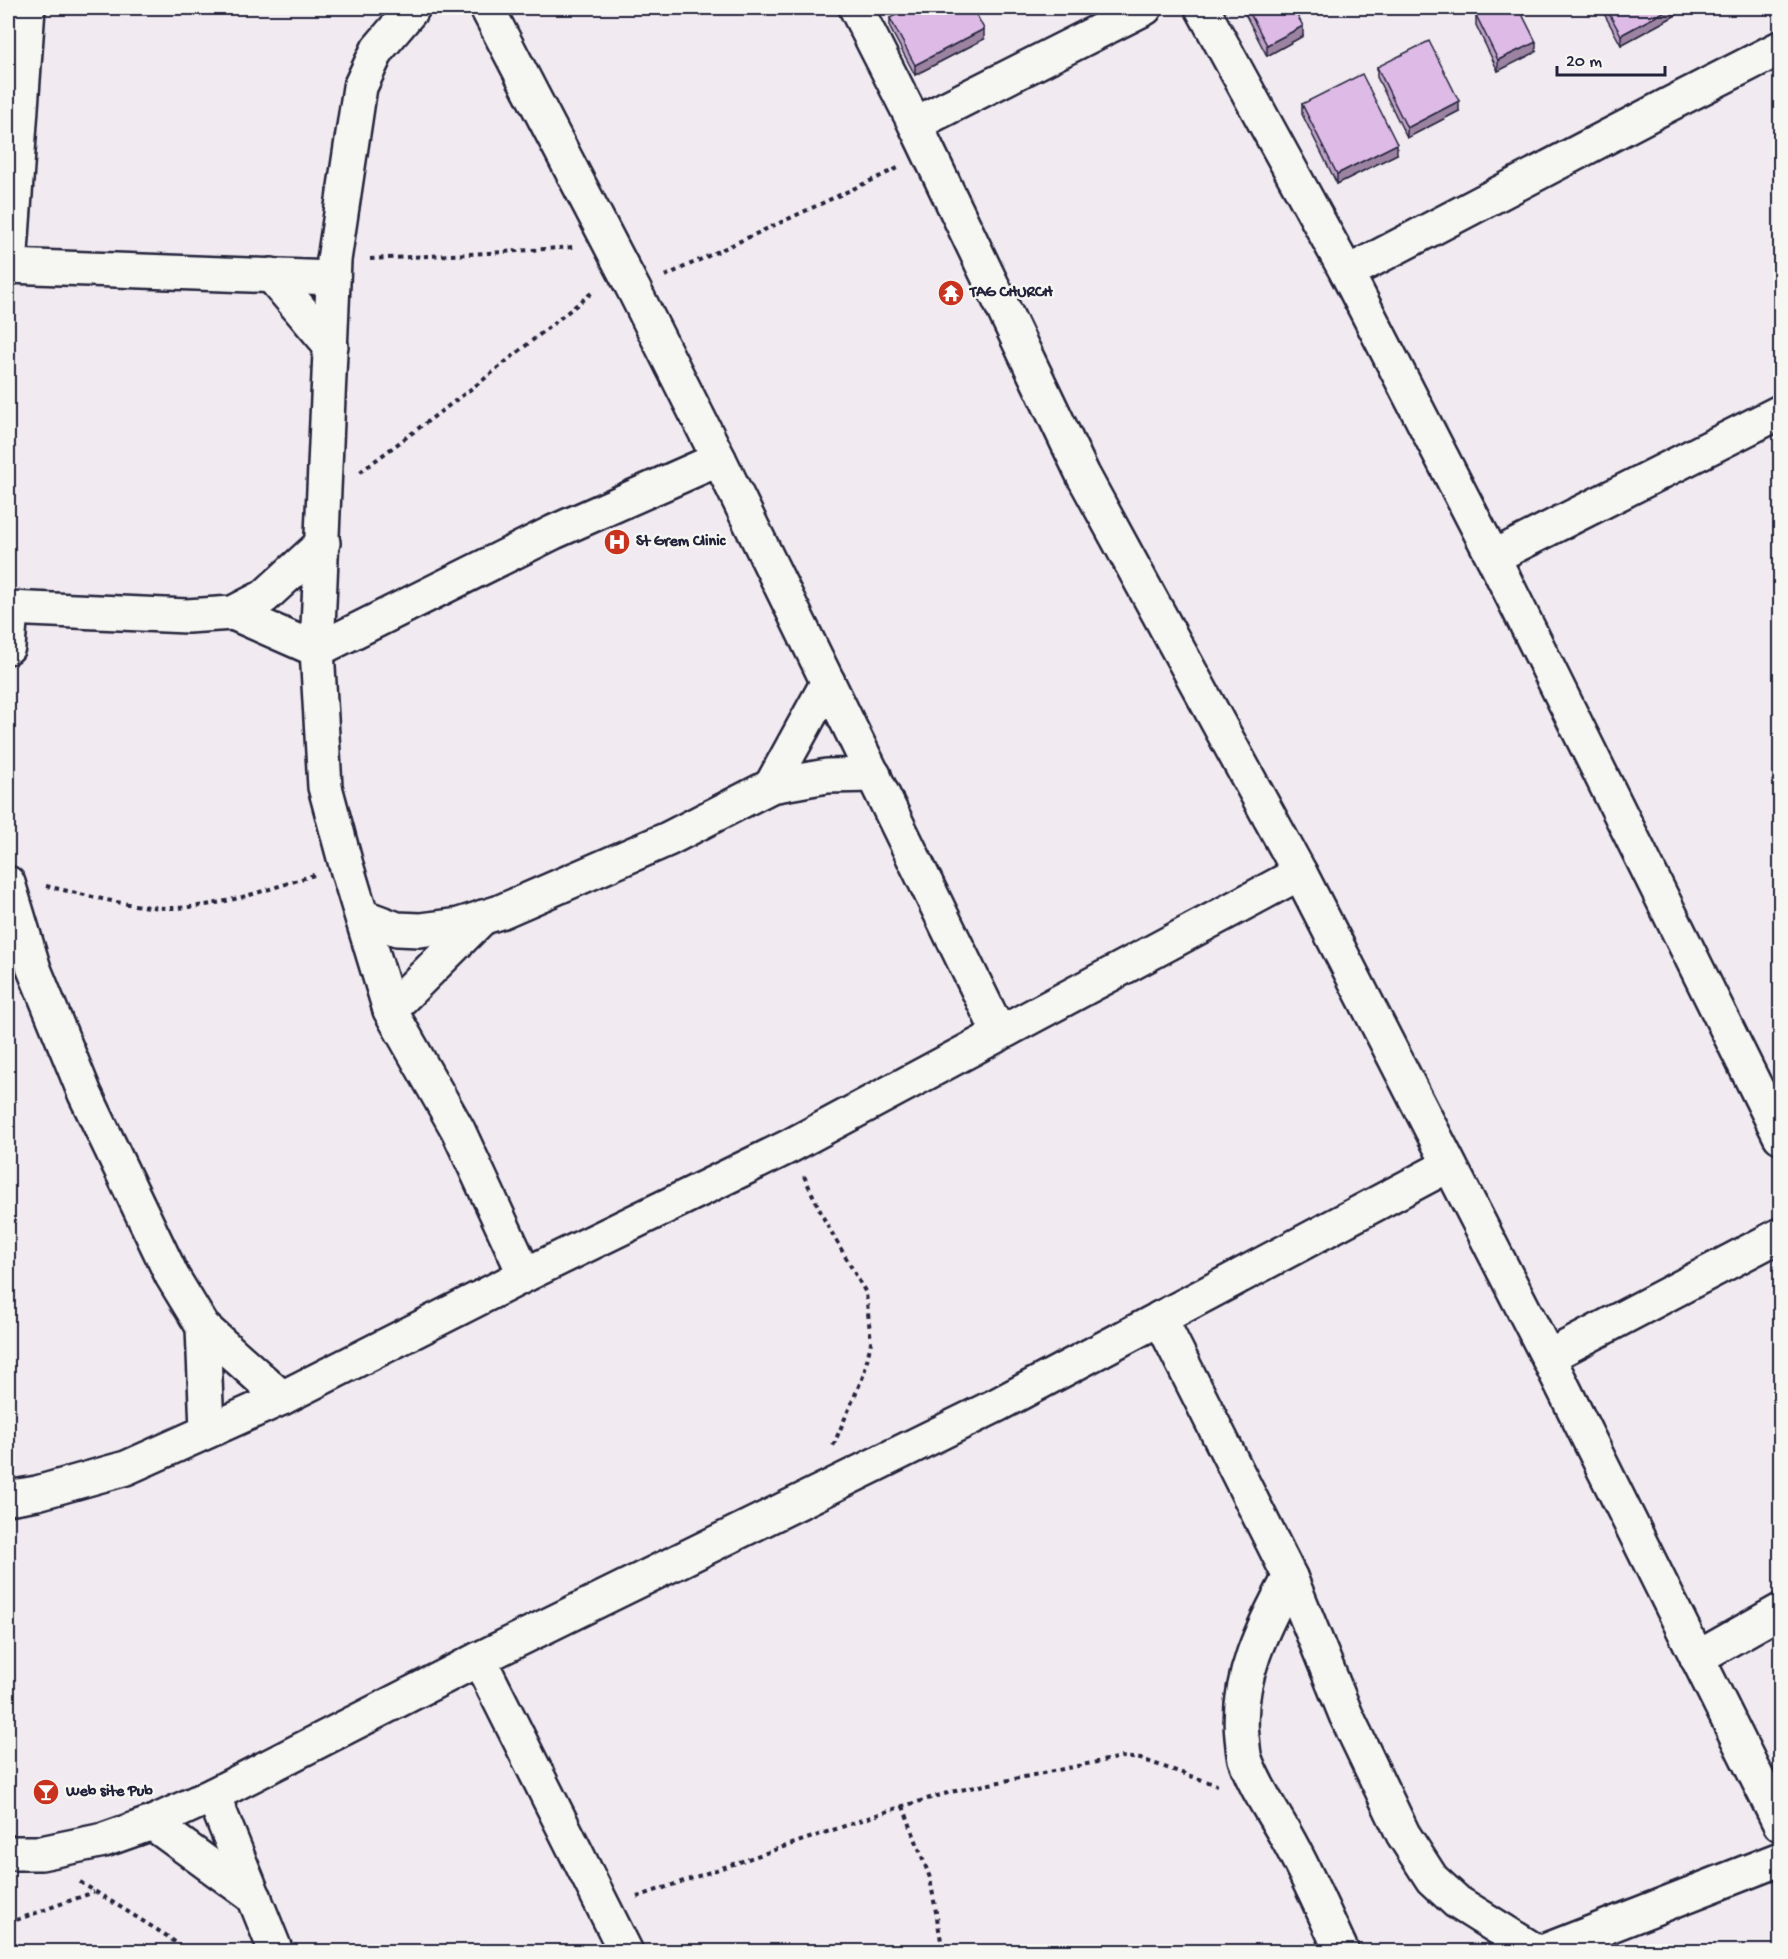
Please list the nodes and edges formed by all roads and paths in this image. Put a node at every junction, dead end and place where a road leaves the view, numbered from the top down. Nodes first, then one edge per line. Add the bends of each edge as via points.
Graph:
1 (27, 8) edge
2 (413, 8) edge
3 (486, 8) edge
4 (856, 8) edge
5 (1145, 8) edge
6 (1202, 8) edge
7 (1780, 48) edge
8 (922, 139) junction
9 (9, 266) edge
10 (623, 267) junction
11 (334, 269) junction
12 (1347, 273) junction
13 (271, 274) junction
14 (331, 346) junction
15 (1780, 412) edge
16 (719, 459) junction
17 (325, 498) junction
18 (323, 543) junction
19 (1493, 557) junction
20 (9, 608) edge
21 (233, 613) junction
22 (8, 647) edge
23 (317, 650) junction
24 (828, 682) junction
25 (874, 775) junction
26 (771, 786) junction
27 (346, 865) junction
28 (1300, 873) junction
29 (8, 883) edge
30 (41, 885) dead end
31 (362, 916) junction
32 (483, 917) junction
33 (390, 1010) junction
34 (999, 1033) junction
35 (1780, 1136) edge
36 (790, 1146) junction
37 (1449, 1165) junction
38 (1780, 1236) edge
39 (525, 1275) junction
40 (1160, 1318) junction
41 (202, 1328) junction
42 (1548, 1357) junction
43 (282, 1398) junction
44 (207, 1430) junction
45 (829, 1453) dead end
46 (8, 1498) edge
47 (1290, 1577) junction
48 (1780, 1611) edge
49 (1696, 1658) junction
50 (479, 1659) junction
51 (213, 1795) junction
52 (1266, 1801) junction
53 (903, 1806) junction
54 (152, 1823) junction
55 (1780, 1824) edge
56 (8, 1853) edge
57 (41, 1853) junction
58 (1780, 1859) edge
59 (94, 1892) junction
60 (255, 1898) junction
61 (605, 1908) junction
62 (8, 1923) edge
63 (188, 1952) edge
64 (276, 1952) edge
65 (626, 1952) edge
66 (943, 1952) edge
67 (1342, 1952) edge
68 (1540, 1952) edge

1 - 9 street
2 - 11 street via 378,49 360,87
3 - 10 street
4 - 8 street
5 - 8 street
6 - 12 street
7 - 12 street
8 - 10 path
8 - 28 street via 1083,475
9 - 13 street
10 - 11 path via 489,253
10 - 16 street
10 - 17 path via 483,380
11 - 13 street
11 - 14 street
12 - 19 street
13 - 14 street
14 - 17 street
15 - 19 street
16 - 23 street via 554,532
16 - 24 street
17 - 18 street
18 - 21 street via 264,597
18 - 23 street
19 - 35 street
20 - 21 street via 187,616
20 - 22 street
21 - 23 street
23 - 27 street via 326,787
24 - 25 street
24 - 26 street
25 - 26 street via 827,776
25 - 34 street
26 - 32 street via 668,839
27 - 30 path via 232,901 172,908 119,903
27 - 31 street
28 - 34 street
28 - 37 street
29 - 41 street via 34,969 85,1094 172,1276
31 - 32 street via 397,929 420,930
31 - 33 street
32 - 33 street
33 - 39 street via 458,1130
34 - 36 street
36 - 39 street
36 - 45 path via 824,1219 866,1293 871,1342 864,1374
37 - 40 street
37 - 42 street
38 - 42 street
39 - 43 street
40 - 47 street
40 - 50 street via 997,1405
41 - 43 street
41 - 44 street
42 - 49 street
43 - 44 street
44 - 46 street via 126,1468 37,1494
47 - 52 street via 1268,1617 1241,1697 1244,1758
47 - 68 street via 1351,1725 1403,1834 1432,1879 1457,1902
48 - 49 street
49 - 55 street
50 - 51 street
50 - 61 street
51 - 54 street
51 - 60 street
52 - 53 path via 1141,1759 1122,1757 951,1792
52 - 67 street
53 - 61 path
53 - 66 path via 930,1878
54 - 57 street via 104,1840
54 - 60 street
56 - 57 street
57 - 59 path
58 - 68 street
59 - 62 path
59 - 63 path
60 - 64 street
61 - 65 street

